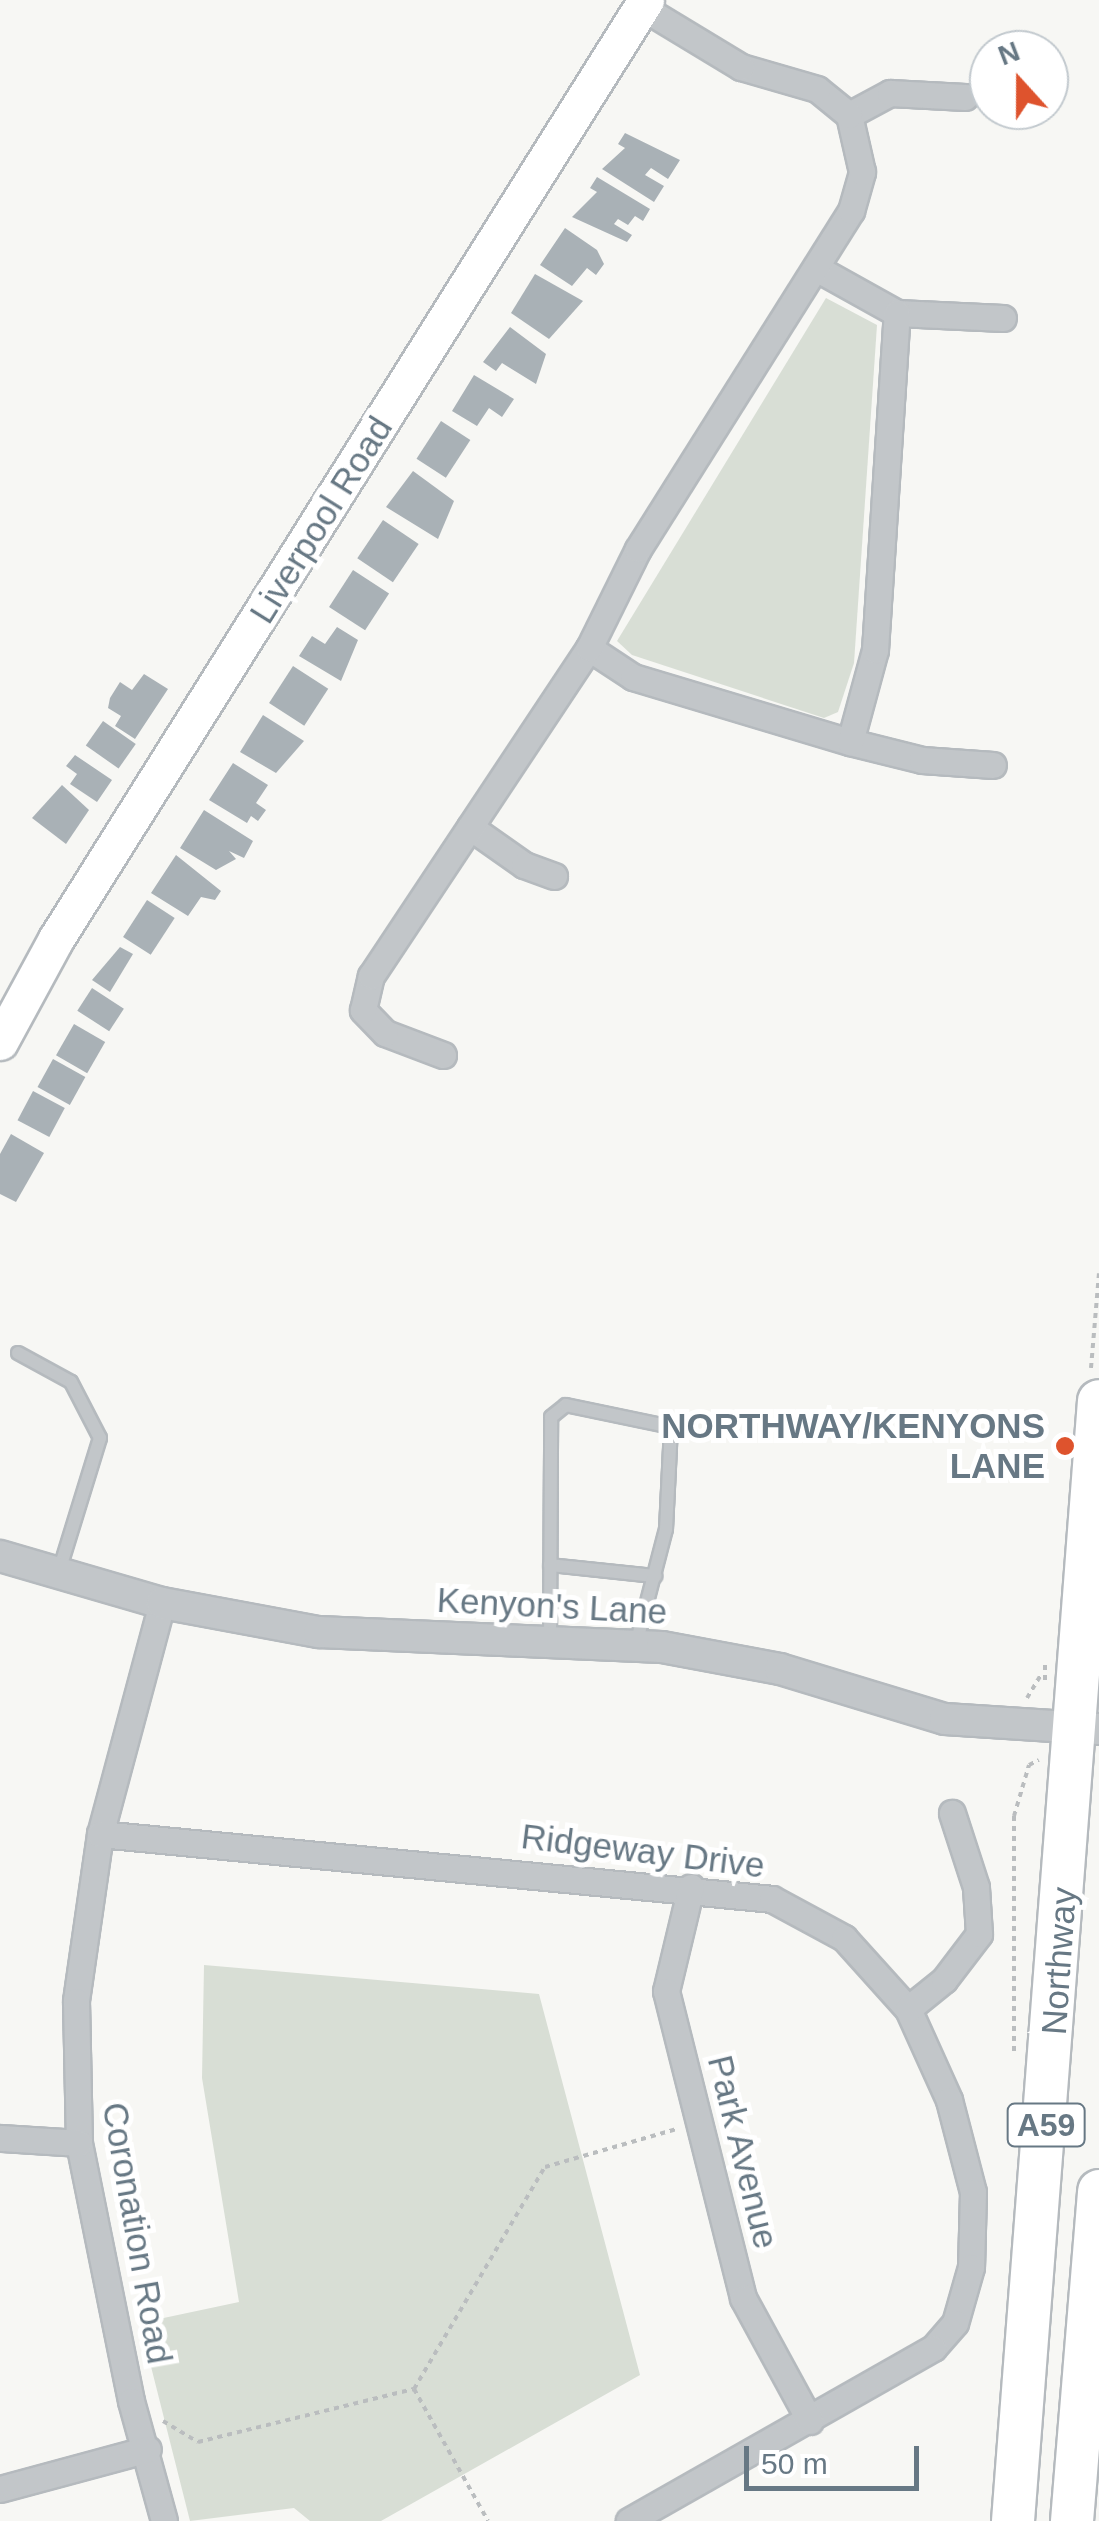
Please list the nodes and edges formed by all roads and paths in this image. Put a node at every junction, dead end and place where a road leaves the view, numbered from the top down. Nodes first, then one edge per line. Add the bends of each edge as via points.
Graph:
1 (644, 4) edge
2 (965, 97) dead end
3 (849, 115) junction
4 (816, 268) junction
5 (898, 313) junction
6 (1003, 318) dead end
7 (589, 648) junction
8 (850, 742) junction
9 (993, 764) dead end
10 (470, 826) junction
11 (554, 876) dead end
12 (0, 1042) edge
13 (442, 1055) dead end
14 (18, 1353) dead end
15 (1099, 1401) edge
16 (0, 1556) edge
17 (550, 1565) junction
18 (58, 1573) junction
19 (656, 1576) junction
20 (162, 1602) junction
21 (550, 1642) junction
22 (636, 1646) junction
23 (1088, 1728) edge
24 (1039, 1760) dead end
25 (1029, 1765) dead end
26 (952, 1813) dead end
27 (100, 1834) junction
28 (691, 1887) junction
29 (908, 2009) junction
30 (699, 2123) junction
31 (0, 2138) edge
32 (79, 2143) junction
33 (1099, 2191) edge
34 (414, 2389) junction
35 (131, 2402) junction
36 (810, 2421) junction
37 (148, 2449) junction
38 (0, 2488) edge
39 (164, 2521) edge
40 (488, 2521) edge
41 (629, 2521) edge
42 (1012, 2521) edge
43 (1072, 2521) edge

1 - 3 street via 741,67 817,89
1 - 12 main road, Liverpool Road via 56,940
2 - 3 street via 890,93
3 - 4 street via 862,172 851,211
4 - 5 street
4 - 7 street via 638,548
5 - 6 street
5 - 8 street via 875,650
7 - 8 street via 633,677
7 - 10 street
8 - 9 street via 922,760
10 - 11 street via 524,865
10 - 13 street via 370,976 364,1010 385,1033
14 - 18 lane via 72,1382 100,1438
15 - 23 highway, Northway / A59
16 - 18 street, Kenyon's Lane
17 - 19 lane
17 - 19 lane via 551,1417 566,1405 671,1427 666,1529
17 - 21 lane
18 - 20 street, Kenyon's Lane
19 - 22 lane
20 - 21 street, Kenyon's Lane via 320,1632
20 - 27 street, Coronation Road
21 - 22 street, Kenyon's Lane
22 - 23 street, Kenyon's Lane via 780,1670 945,1718
23 - 42 highway, Northway / A59
24 - 25 path
26 - 29 street via 976,1886 979,1934 944,1980
27 - 28 street, Ridgeway Drive
27 - 32 street, Coronation Road via 76,2001
28 - 29 street, Ridgeway Drive via 772,1899 806,1914 844,1938
28 - 30 street, Park Avenue via 666,1991
29 - 36 street, Ridgeway Drive via 966,2155 974,2242 967,2296 933,2348
30 - 34 path via 545,2167
30 - 36 street, Park Avenue via 743,2298
31 - 32 street
32 - 35 street, Coronation Road
33 - 43 highway, A59
34 - 35 path via 198,2442
34 - 40 path
35 - 37 street, Coronation Road
36 - 41 street, Ridgeway Drive
37 - 38 street
37 - 39 street, Coronation Road

